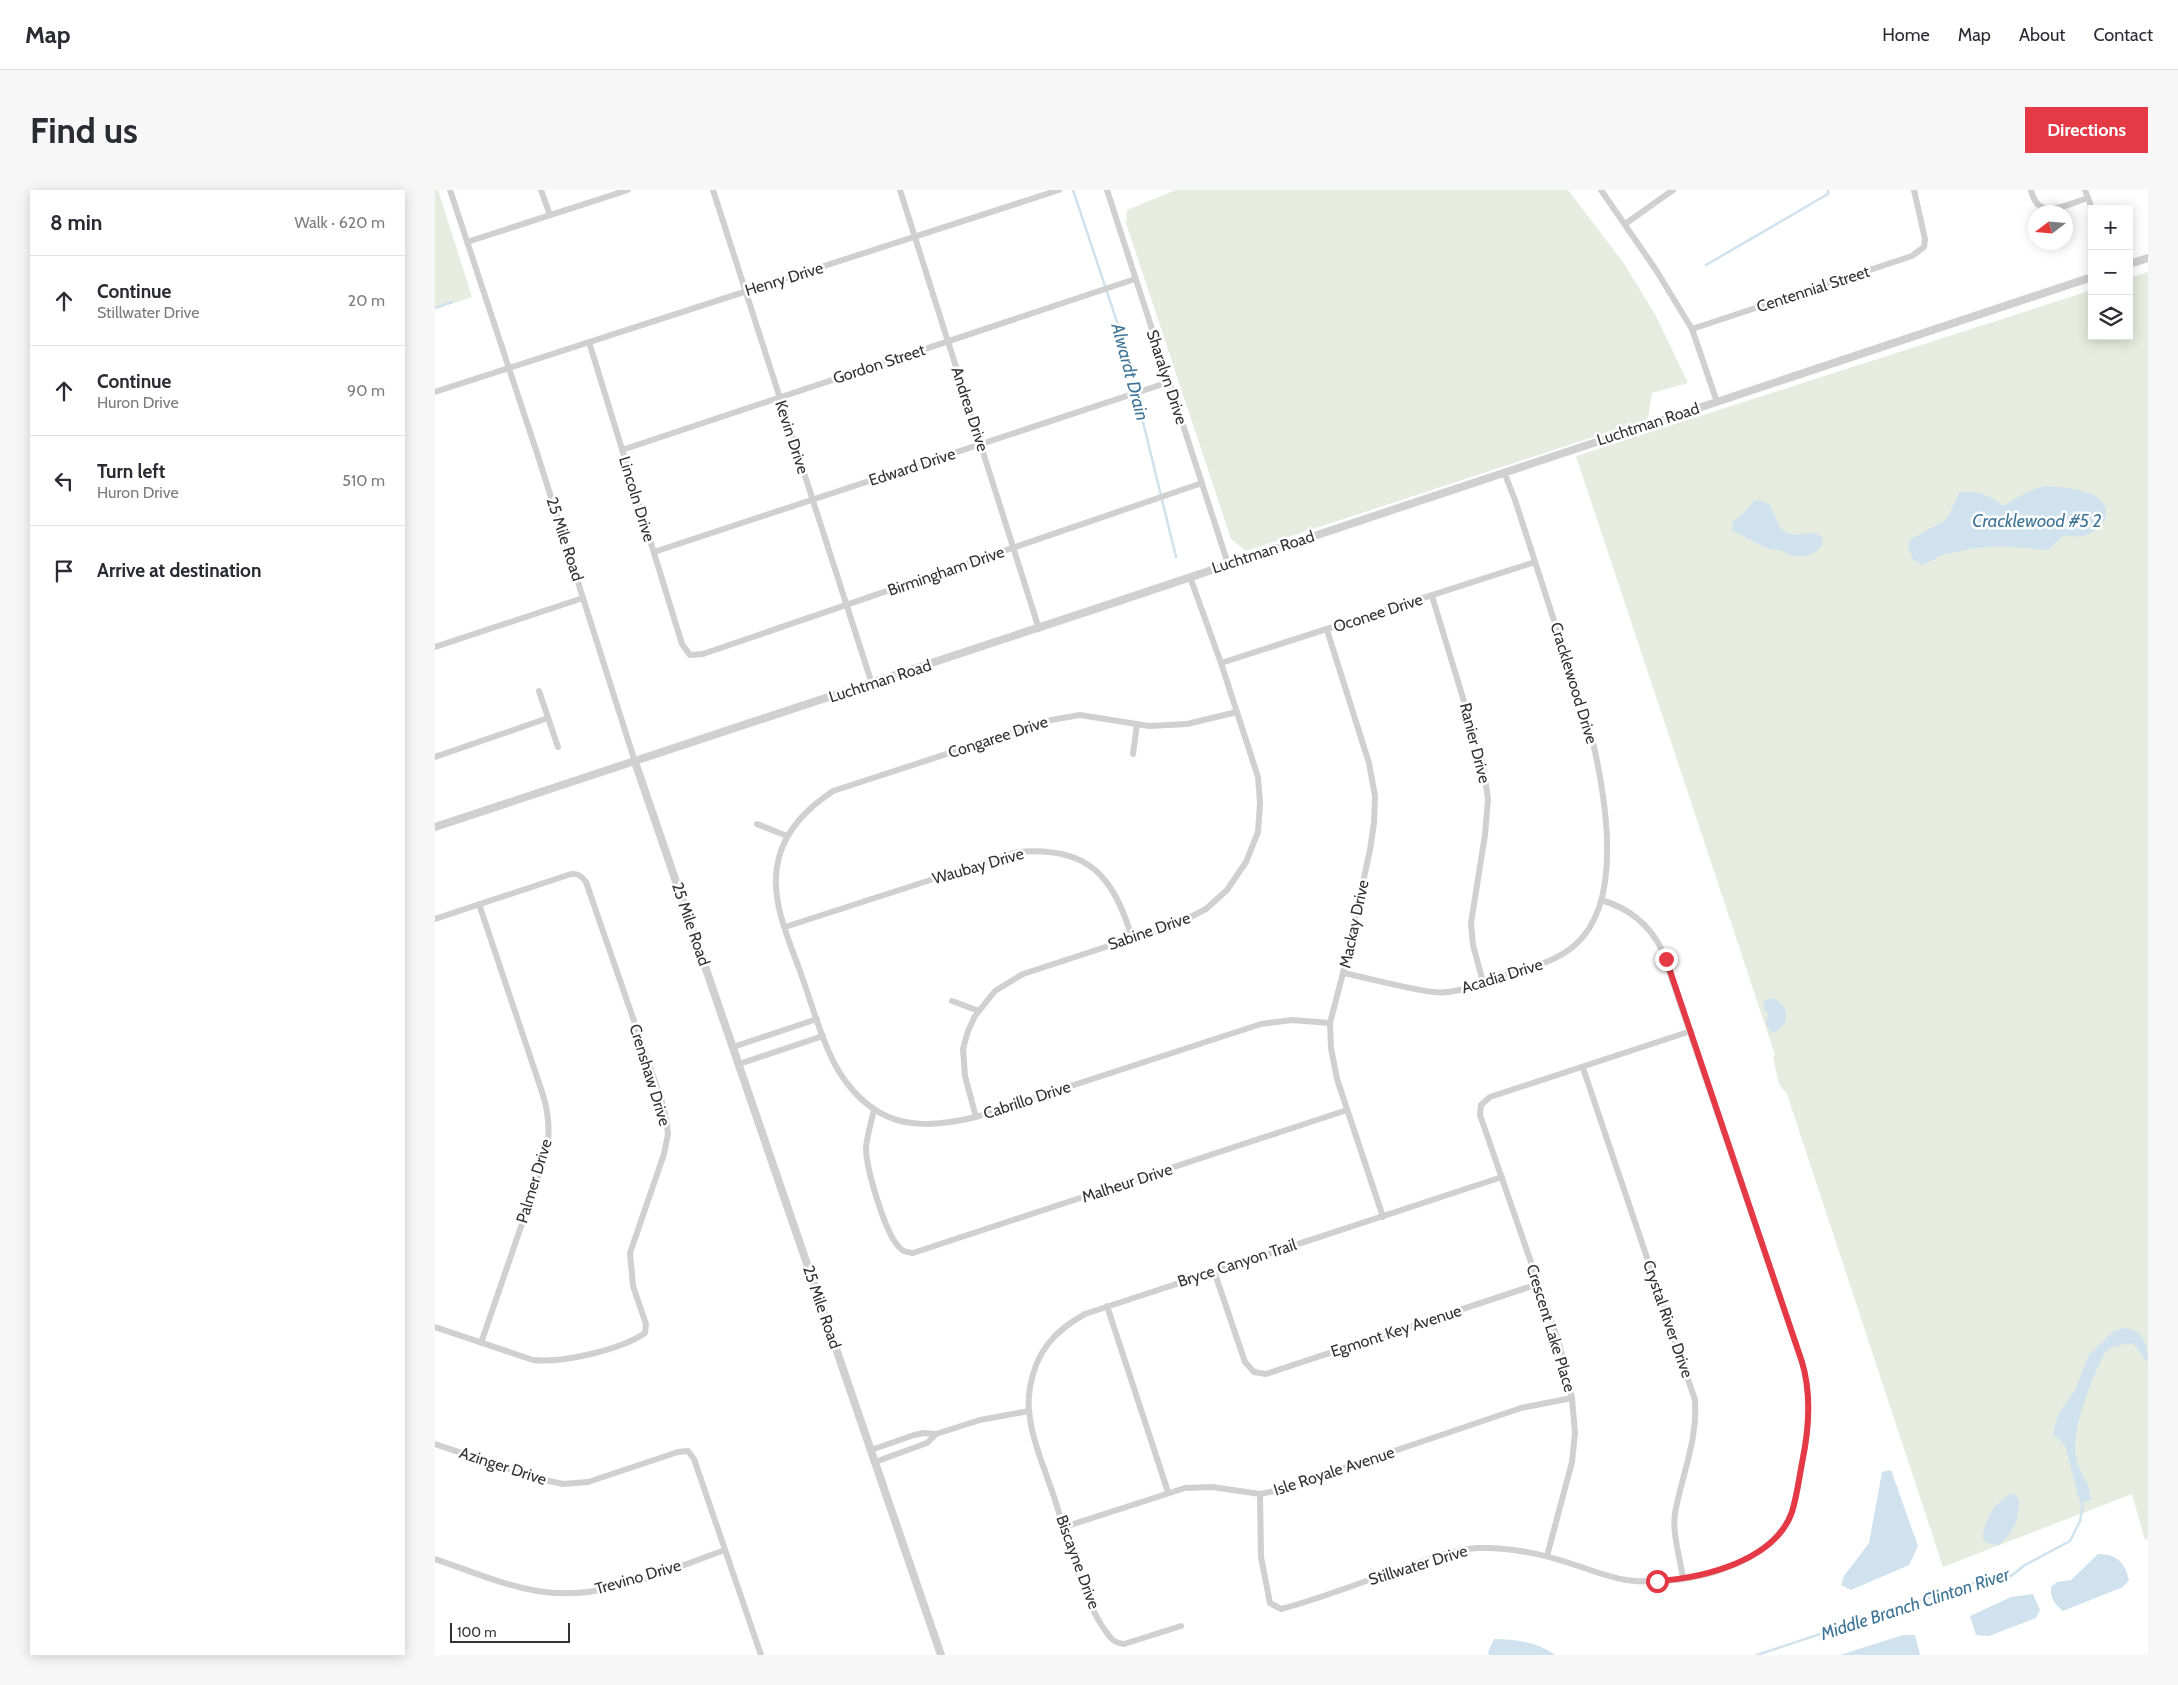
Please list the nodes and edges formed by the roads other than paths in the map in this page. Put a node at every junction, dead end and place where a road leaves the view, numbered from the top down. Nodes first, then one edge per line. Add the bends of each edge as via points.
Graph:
1 (450, 190) edge
2 (541, 190) edge
3 (628, 190) edge
4 (713, 190) edge
5 (900, 190) edge
6 (1059, 190) edge
7 (1107, 190) edge
8 (1601, 190) edge
9 (1673, 190) edge
10 (1914, 190) edge
11 (2031, 190) edge
12 (2085, 190) edge
13 (2088, 198) junction
14 (2090, 205) edge
15 (550, 215) junction
16 (1625, 224) junction
17 (915, 238) junction
18 (467, 242) junction
19 (2148, 258) edge
20 (2133, 263) edge
21 (1135, 278) junction
22 (2088, 278) edge
23 (745, 291) junction
24 (1692, 329) junction
25 (589, 342) junction
26 (948, 342) junction
27 (508, 368) junction
28 (1169, 382) junction
29 (435, 392) edge
30 (779, 397) junction
31 (1717, 402) junction
32 (981, 445) junction
33 (622, 450) junction
34 (1504, 472) junction
35 (1202, 483) junction
36 (812, 499) junction
37 (1014, 548) junction
38 (654, 552) junction
39 (1535, 562) junction
40 (1228, 564) junction
41 (1190, 577) junction
42 (1432, 596) junction
43 (583, 598) junction
44 (847, 605) junction
45 (1039, 629) junction
46 (1327, 630) junction
47 (435, 647) edge
48 (690, 655) joint
49 (1221, 663) junction
50 (872, 684) junction
51 (539, 691) dead end
52 (1237, 712) junction
53 (548, 718) junction
54 (1137, 724) junction
55 (558, 746) dead end
56 (1133, 754) dead end
57 (435, 756) edge
58 (635, 762) junction
59 (757, 824) dead end
60 (435, 828) edge
61 (785, 839) junction
62 (1601, 900) junction
63 (479, 904) junction
64 (435, 919) edge
65 (785, 927) junction
66 (1132, 938) junction
67 (1343, 973) junction
68 (1483, 982) junction
69 (951, 1000) dead end
70 (979, 1011) junction
71 (817, 1019) junction
72 (1330, 1023) junction
73 (1691, 1031) junction
74 (823, 1036) junction
75 (733, 1047) junction
76 (739, 1064) junction
77 (1583, 1068) junction
78 (874, 1110) junction
79 (1347, 1110) junction
80 (976, 1117) junction
81 (1502, 1177) junction
82 (1383, 1217) junction
83 (1213, 1271) junction
84 (1538, 1284) junction
85 (1107, 1306) junction
86 (435, 1327) edge
87 (481, 1343) junction
88 (1572, 1398) junction
89 (1029, 1410) junction
90 (936, 1434) junction
91 (435, 1444) edge
92 (871, 1450) junction
93 (875, 1462) junction
94 (1168, 1492) junction
95 (1260, 1494) junction
96 (1064, 1527) junction
97 (725, 1550) junction
98 (1547, 1556) junction
99 (435, 1559) edge
100 (1683, 1578) junction
101 (1181, 1626) dead end
102 (761, 1655) edge
103 (941, 1655) edge

1 - 18 street, 25 Mile Road
2 - 15 street
3 - 15 street
4 - 23 street, Kevin Drive
5 - 17 street, Andrea Drive
6 - 17 street, Henry Drive
7 - 21 street, Sharalyn Drive
8 - 16 street
9 - 16 street
10 - 24 street, Centennial Street via 1925,239 1924,247 1912,256
11 - 13 street via 2036,205 2043,209
12 - 13 street
13 - 14 street
15 - 18 street
16 - 24 street
17 - 23 street, Henry Drive
17 - 26 street, Andrea Drive
18 - 27 street, 25 Mile Road
19 - 20 street
21 - 26 street, Gordon Street
21 - 28 street, Sharalyn Drive
22 - 31 street, Luchtman Road
23 - 25 street, Henry Drive
23 - 30 street, Kevin Drive
24 - 31 street
25 - 27 street, Henry Drive
25 - 33 street, Lincoln Drive
26 - 30 street, Gordon Street
26 - 32 street, Andrea Drive
27 - 29 street, Henry Drive
27 - 43 street, 25 Mile Road
28 - 32 street, Edward Drive
28 - 35 street, Sharalyn Drive
30 - 33 street, Gordon Street
30 - 36 street, Kevin Drive
31 - 34 street, Luchtman Road
32 - 36 street, Edward Drive
32 - 37 street, Andrea Drive
33 - 38 street, Lincoln Drive
34 - 39 street, Cracklewood Drive
34 - 40 street, Luchtman Road
35 - 37 street, Birmingham Drive
35 - 40 street, Sharalyn Drive
36 - 38 street, Edward Drive
36 - 44 street, Kevin Drive
37 - 44 street, Birmingham Drive
37 - 45 street, Andrea Drive
38 - 48 street, Lincoln Drive via 682,644
39 - 42 street, Oconee Drive
39 - 62 street, Cracklewood Drive via 1592,738 1601,777 1607,846
40 - 41 street, Luchtman Road
41 - 45 street, Luchtman Road
41 - 49 street, Sabine Drive
42 - 46 street, Oconee Drive
42 - 68 street, Ranier Drive via 1483,764 1488,799 1471,923
43 - 47 street
43 - 58 street, 25 Mile Road
44 - 48 street, Birmingham Drive via 703,654
44 - 50 street, Kevin Drive
45 - 50 street, Luchtman Road
46 - 49 street, Oconee Drive
46 - 67 street, Mackay Drive via 1369,763 1375,796 1370,850
49 - 52 street, Sabine Drive
50 - 58 street, Luchtman Road
51 - 53 street
52 - 54 street, Congaree Drive via 1187,724
52 - 66 street, Sabine Drive via 1257,777 1260,804 1258,832 1246,862 1227,890 1206,909 1179,923
53 - 55 street
53 - 57 street
54 - 56 street
54 - 61 street, Congaree Drive via 1080,715 1051,720 833,791 815,803
58 - 60 street, Luchtman Road
58 - 75 street, 25 Mile Road
59 - 61 street
61 - 65 street, Cabrillo Drive via 776,890
62 - 68 street, Acadia Drive via 1593,925 1576,945 1555,959
62 - 73 street, Stillwater Drive via 1624,908 1658,941
63 - 64 street
63 - 87 street, Palmer Drive via 543,1095 549,1125 547,1151
63 - 87 street, Crenshaw Drive via 571,874 579,874 586,882 666,1118 668,1134 630,1253 633,1286 647,1327 645,1333 619,1346 559,1360 533,1360
65 - 66 street, Waubay Drive via 1017,852 1043,850 1068,855 1091,867 1109,884 1123,909
65 - 71 street, Cabrillo Drive
66 - 70 street, Sabine Drive via 1023,974 995,991
67 - 68 street, Acadia Drive via 1434,992 1458,990
67 - 72 street, Mackay Drive
69 - 70 street
70 - 80 street, Sabine Drive via 968,1030 963,1049 965,1076
71 - 74 street, Cabrillo Drive
71 - 75 street
72 - 79 street, Mackay Drive via 1334,1067
72 - 80 street, Cabrillo Drive via 1291,1020 1261,1024
73 - 77 street
73 - 100 street, Stillwater Drive via 1802,1362 1808,1410 1805,1449 1792,1512 1785,1526 1776,1538 1744,1560
74 - 76 street
74 - 78 street, Cabrillo Drive via 839,1072
75 - 76 street, 25 Mile Road
76 - 92 street, 25 Mile Road
77 - 81 street, Crescent Lake Place via 1490,1097 1481,1105 1480,1115
77 - 100 street, Crystal River Drive via 1695,1400 1692,1444 1675,1514
78 - 79 street, Malheur Drive via 868,1131 867,1163 883,1215 898,1247 913,1253
78 - 80 street, Cabrillo Drive via 900,1122 927,1124
79 - 82 street, Mackay Drive
81 - 82 street, Bryce Canyon Trail
81 - 84 street, Crescent Lake Place
82 - 83 street, Bryce Canyon Trail
83 - 84 street, Egmont Key Avenue via 1242,1355 1254,1372 1266,1374
83 - 85 street, Bryce Canyon Trail
84 - 88 street, Crescent Lake Place via 1559,1343
85 - 89 street, Bryce Canyon Trail via 1065,1325 1047,1344 1035,1364 1029,1388
85 - 94 street
86 - 87 street
88 - 95 street, Isle Royale Avenue via 1521,1408 1293,1486
88 - 98 street, Crescent Lake Place via 1575,1434 1572,1462
89 - 90 street via 980,1420
89 - 96 street, Biscayne Drive via 1035,1440
90 - 92 street via 914,1435
90 - 93 street via 927,1443
91 - 97 street, Azinger Drive via 563,1484 588,1482 678,1452 688,1452
92 - 93 street, 25 Mile Road
93 - 103 street, 25 Mile Road
94 - 95 street, Isle Royale Avenue via 1202,1486
94 - 96 street, Isle Royale Avenue
95 - 98 street, Stillwater Drive via 1261,1556 1270,1603 1281,1609 1435,1557 1476,1548 1519,1549
96 - 101 street, Biscayne Drive via 1087,1595 1111,1639 1124,1644
97 - 99 street, Trevino Drive via 624,1585 558,1594 516,1586
97 - 102 street
98 - 100 street, Stillwater Drive via 1625,1580

